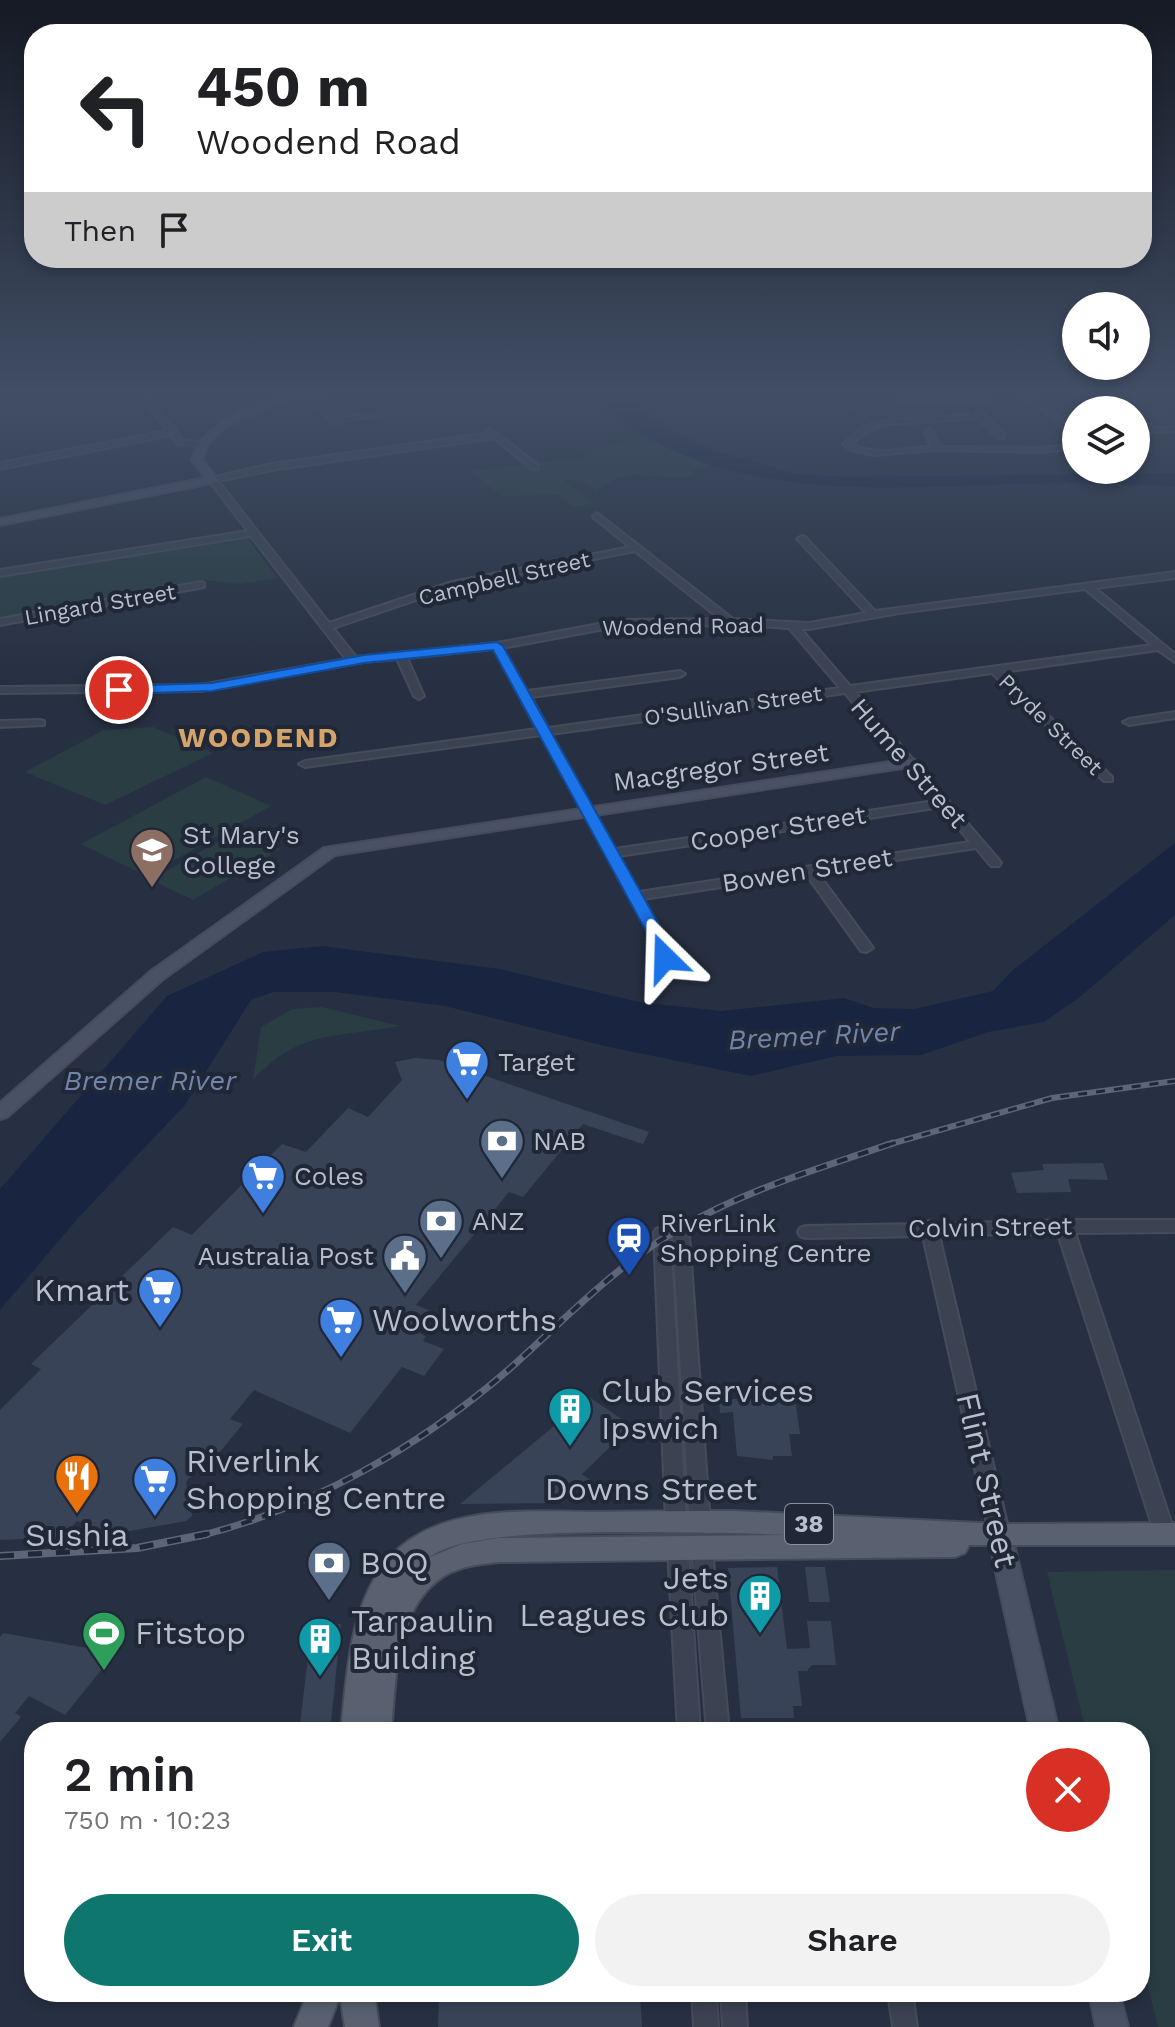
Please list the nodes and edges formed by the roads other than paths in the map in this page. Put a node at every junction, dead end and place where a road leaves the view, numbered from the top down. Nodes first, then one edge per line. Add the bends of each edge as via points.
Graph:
1 (157, 490) edge
2 (219, 490) edge
3 (597, 516) dead end
4 (0, 522) edge
5 (251, 533) junction
6 (802, 539) dead end
7 (637, 548) junction
8 (0, 573) edge
9 (1175, 575) edge
10 (201, 585) dead end
11 (1087, 586) junction
12 (873, 615) junction
13 (0, 622) edge
14 (730, 622) junction
15 (793, 626) junction
16 (326, 627) junction
17 (497, 646) junction
18 (1161, 647) junction
19 (400, 655) junction
20 (1175, 659) edge
21 (353, 661) junction
22 (995, 670) junction
23 (680, 674) dead end
24 (846, 689) junction
25 (0, 690) edge
26 (523, 695) junction
27 (419, 696) dead end
28 (1175, 715) edge
29 (1129, 722) dead end
30 (40, 723) dead end
31 (0, 724) edge
32 (544, 731) junction
33 (910, 763) junction
34 (305, 764) dead end
35 (1108, 779) dead end
36 (943, 803) junction
37 (588, 811) junction
38 (978, 844) junction
39 (612, 853) junction
40 (995, 863) dead end
41 (809, 870) junction
42 (636, 896) junction
43 (866, 948) dead end
44 (665, 958) dead end
45 (0, 1113) edge
46 (680, 1222) dead end
47 (1064, 1226) junction
48 (929, 1227) junction
49 (1170, 1227) edge
50 (806, 1232) dead end
51 (662, 1233) dead end
52 (1170, 1534) edge
53 (689, 1536) junction
54 (1000, 1536) junction
55 (422, 1564) junction
56 (357, 1722) edge
57 (377, 1722) edge
58 (689, 1722) edge
59 (717, 1722) edge
60 (1043, 1722) edge
61 (321, 2002) edge
62 (358, 2002) edge
63 (705, 2002) edge
64 (734, 2002) edge
65 (901, 2002) edge
66 (1106, 2002) edge
67 (311, 2027) edge
68 (362, 2027) edge
69 (706, 2027) edge
70 (735, 2027) edge
71 (905, 2027) edge
72 (1112, 2027) edge

1 - 4 street
2 - 5 street
3 - 7 street
5 - 8 street
5 - 16 street
6 - 12 street
7 - 14 street
7 - 16 street, Campbell Street via 455,584
9 - 11 street, Woodend Road
10 - 13 street, Lingard Street
11 - 12 street, Woodend Road
11 - 18 street
12 - 15 street, Woodend Road
14 - 15 street, Woodend Road
14 - 17 street, Woodend Road via 620,623
15 - 24 street, Hume Street
16 - 21 street
17 - 19 street, Woodend Road
17 - 26 street
18 - 20 street
18 - 22 street, O'Sullivan Street
19 - 21 street, Woodend Road
19 - 27 street
21 - 25 street, Woodend Road via 201,688
22 - 24 street, O'Sullivan Street
22 - 35 street, Pryde Street
23 - 26 street
24 - 32 street, O'Sullivan Street
24 - 33 street, Hume Street
26 - 32 street
28 - 29 street
30 - 31 street
32 - 34 street, O'Sullivan Street
32 - 37 street
33 - 36 street, Hume Street
33 - 37 street, Macgregor Street
36 - 38 street, Hume Street
36 - 39 street, Cooper Street
37 - 39 street
37 - 45 street, Macgregor Street via 348,846 313,860 156,976
38 - 40 street, Hume Street
38 - 41 street, Bowen Street
39 - 42 street
41 - 42 street, Bowen Street
41 - 43 street
42 - 44 street
46 - 53 street
47 - 48 street, Colvin Street
47 - 49 street, Colvin Street
47 - 52 street
48 - 50 street, Colvin Street
48 - 54 street, Flint Street
51 - 53 street
52 - 54 main road, 38
53 - 54 main road, 38 via 955,1545
53 - 55 main road, 38 via 491,1551
53 - 58 street
53 - 59 street
54 - 60 street, Flint Street
55 - 56 main road, 38 via 386,1584 370,1618
55 - 57 main road, 38 via 388,1633
61 - 67 main road
62 - 68 main road
63 - 69 street
64 - 70 street
65 - 71 street
66 - 72 street

